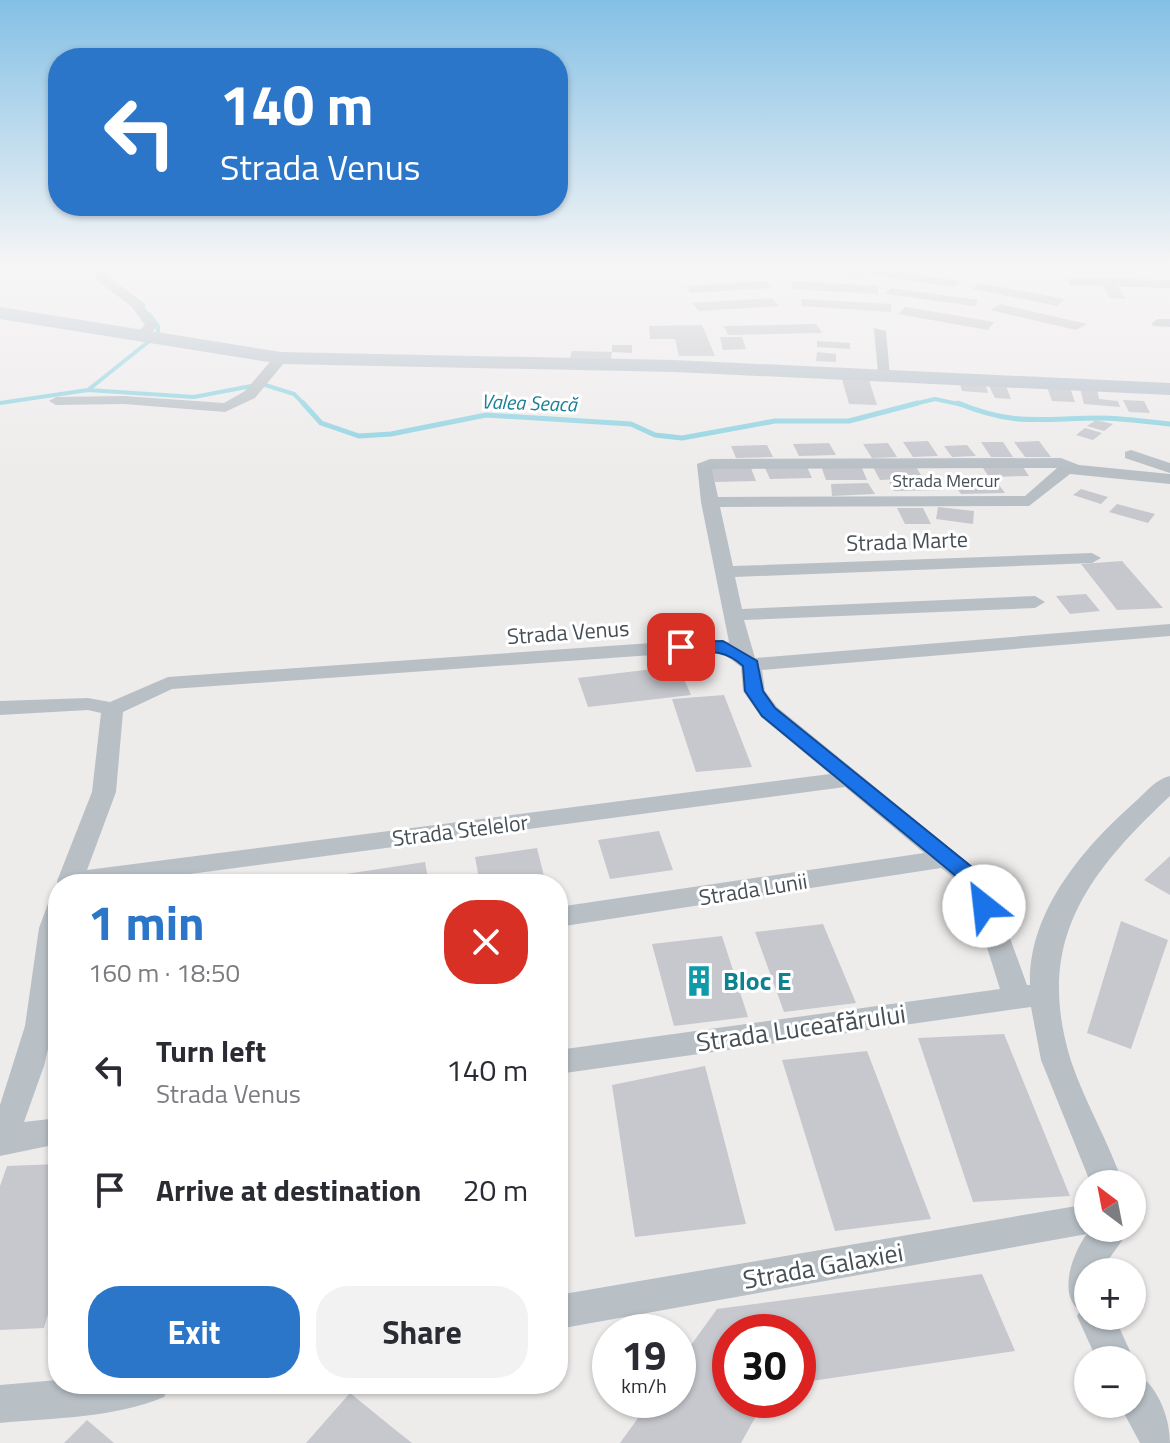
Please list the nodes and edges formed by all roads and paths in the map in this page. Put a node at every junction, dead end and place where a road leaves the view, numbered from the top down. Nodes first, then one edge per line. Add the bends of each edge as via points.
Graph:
1 (127, 334) edge
2 (150, 334) edge
3 (879, 334) edge
4 (149, 338) junction
5 (281, 358) junction
6 (885, 374) junction
7 (1170, 389) edge
8 (56, 401) dead end
9 (1131, 455) dead end
10 (1073, 468) junction
11 (1170, 468) edge
12 (1170, 479) edge
13 (709, 502) junction
14 (1092, 558) dead end
15 (724, 572) junction
16 (1035, 602) dead end
17 (733, 615) junction
18 (1170, 630) edge
19 (747, 661) junction
20 (0, 708) edge
21 (112, 709) junction
22 (850, 779) junction
23 (1170, 783) edge
24 (947, 858) junction
25 (73, 874) edge
26 (131, 874) edge
27 (568, 915) edge
28 (1030, 996) junction
29 (48, 1001) edge
30 (568, 1061) edge
31 (48, 1133) edge
32 (1, 1140) edge
33 (1101, 1170) edge
34 (1074, 1221) edge
35 (1102, 1242) edge
36 (1089, 1258) edge
37 (568, 1310) edge
38 (95, 1394) edge
39 (0, 1404) edge
40 (1146, 1416) edge
41 (1161, 1443) edge

1 - 4 main road
2 - 4 street
3 - 6 street
4 - 5 main road
5 - 6 main road
5 - 8 street via 237,404 218,409 124,400
6 - 7 main road
9 - 11 street
10 - 12 street
10 - 13 street, Strada Mercur via 1057,474 1029,501
10 - 13 street via 1061,463 710,464 702,472
13 - 15 street
14 - 15 street, Strada Marte
15 - 17 street
16 - 17 street
17 - 19 street
18 - 19 street, Strada Venus
19 - 21 street, Strada Venus via 723,646 709,645 168,683
19 - 22 street via 759,701
20 - 21 street via 88,704
21 - 25 street via 104,792
22 - 24 street
22 - 26 street, Strada Stelelor
23 - 28 street via 1093,860 1058,909 1044,966
24 - 27 street, Strada Lunii
24 - 28 street via 980,886
28 - 30 street, Strada Luceafărului
28 - 33 street via 1046,1024
29 - 32 street
31 - 32 street
34 - 37 street, Strada Galaxiei
35 - 36 street
38 - 39 street
40 - 41 street

